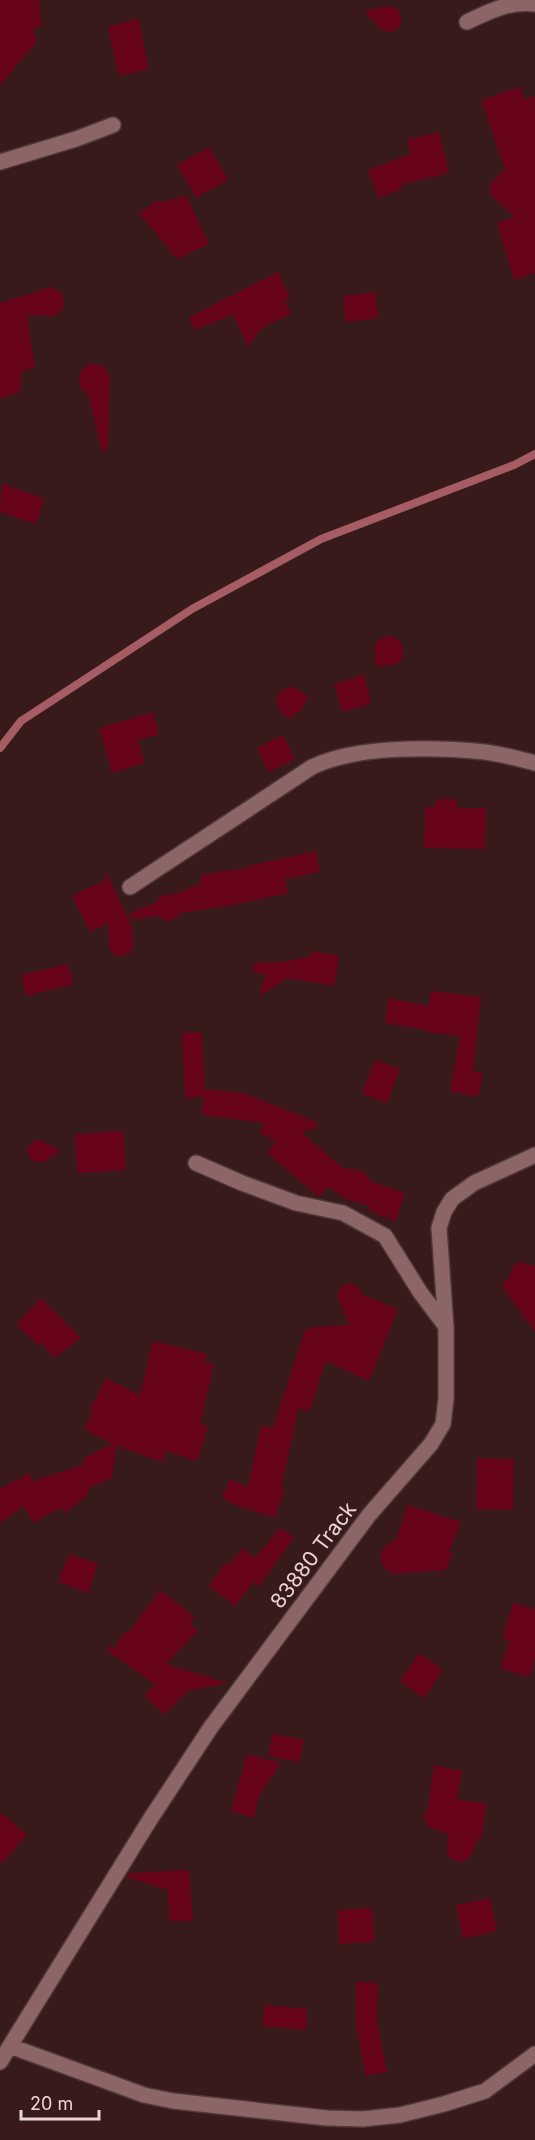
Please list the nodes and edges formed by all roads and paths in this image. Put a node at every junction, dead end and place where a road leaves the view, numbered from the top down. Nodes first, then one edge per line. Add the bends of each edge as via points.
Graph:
1 (535, 4) edge
2 (467, 22) dead end
3 (113, 125) dead end
4 (0, 162) edge
5 (535, 763) edge
6 (130, 887) dead end
7 (535, 1155) edge
8 (196, 1163) dead end
9 (446, 1327) junction
10 (10, 2046) junction
11 (535, 2054) edge
12 (0, 2062) edge

1 - 2 street via 502,6
3 - 4 street
5 - 6 street via 487,752 427,749 360,753 326,760
7 - 9 street, 83880 Track via 474,1182 452,1199 444,1212 439,1228
8 - 9 street via 296,1203 343,1213 385,1236
9 - 10 street, 83880 Track via 447,1399 443,1424 431,1444 369,1515 207,1733
10 - 11 street via 144,2095 173,2101 363,2119 400,2115 485,2091
10 - 12 street, 83880 Track

